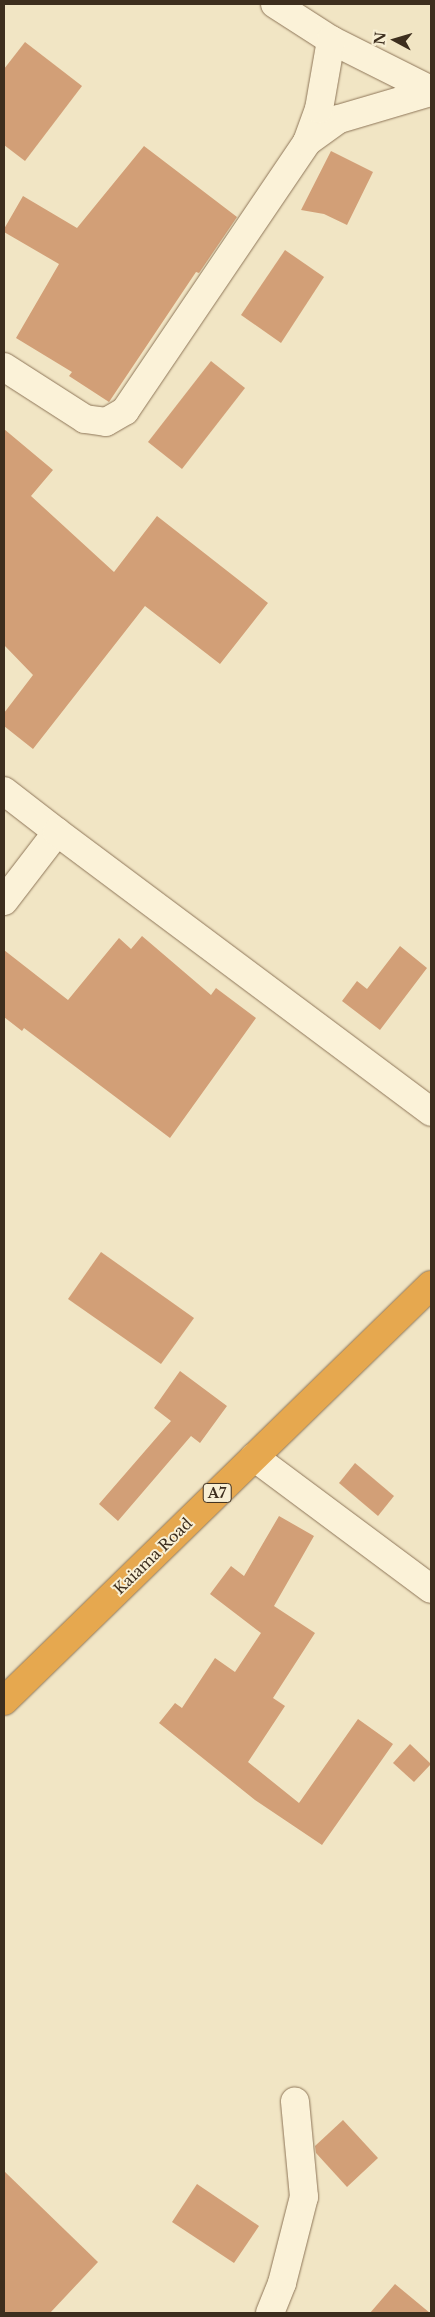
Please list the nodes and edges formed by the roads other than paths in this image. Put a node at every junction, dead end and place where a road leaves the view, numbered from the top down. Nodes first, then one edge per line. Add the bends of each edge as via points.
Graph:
1 (275, 4) edge
2 (331, 40) junction
3 (431, 91) edge
4 (306, 142) junction
5 (4, 368) edge
6 (4, 791) edge
7 (57, 832) junction
8 (4, 901) edge
9 (431, 1112) edge
10 (431, 1285) edge
11 (254, 1457) junction
12 (431, 1589) edge
13 (4, 1701) edge
14 (295, 2101) dead end
15 (270, 2313) edge

1 - 2 street
2 - 3 street
2 - 4 street via 318,109
3 - 4 street via 339,119
4 - 5 street via 125,411 106,422 85,419
6 - 7 street
7 - 8 street
7 - 9 street
10 - 11 highway, Kaiama Road / A7
11 - 12 street
11 - 13 highway, Kaiama Road / A7
14 - 15 street via 304,2197 282,2283

